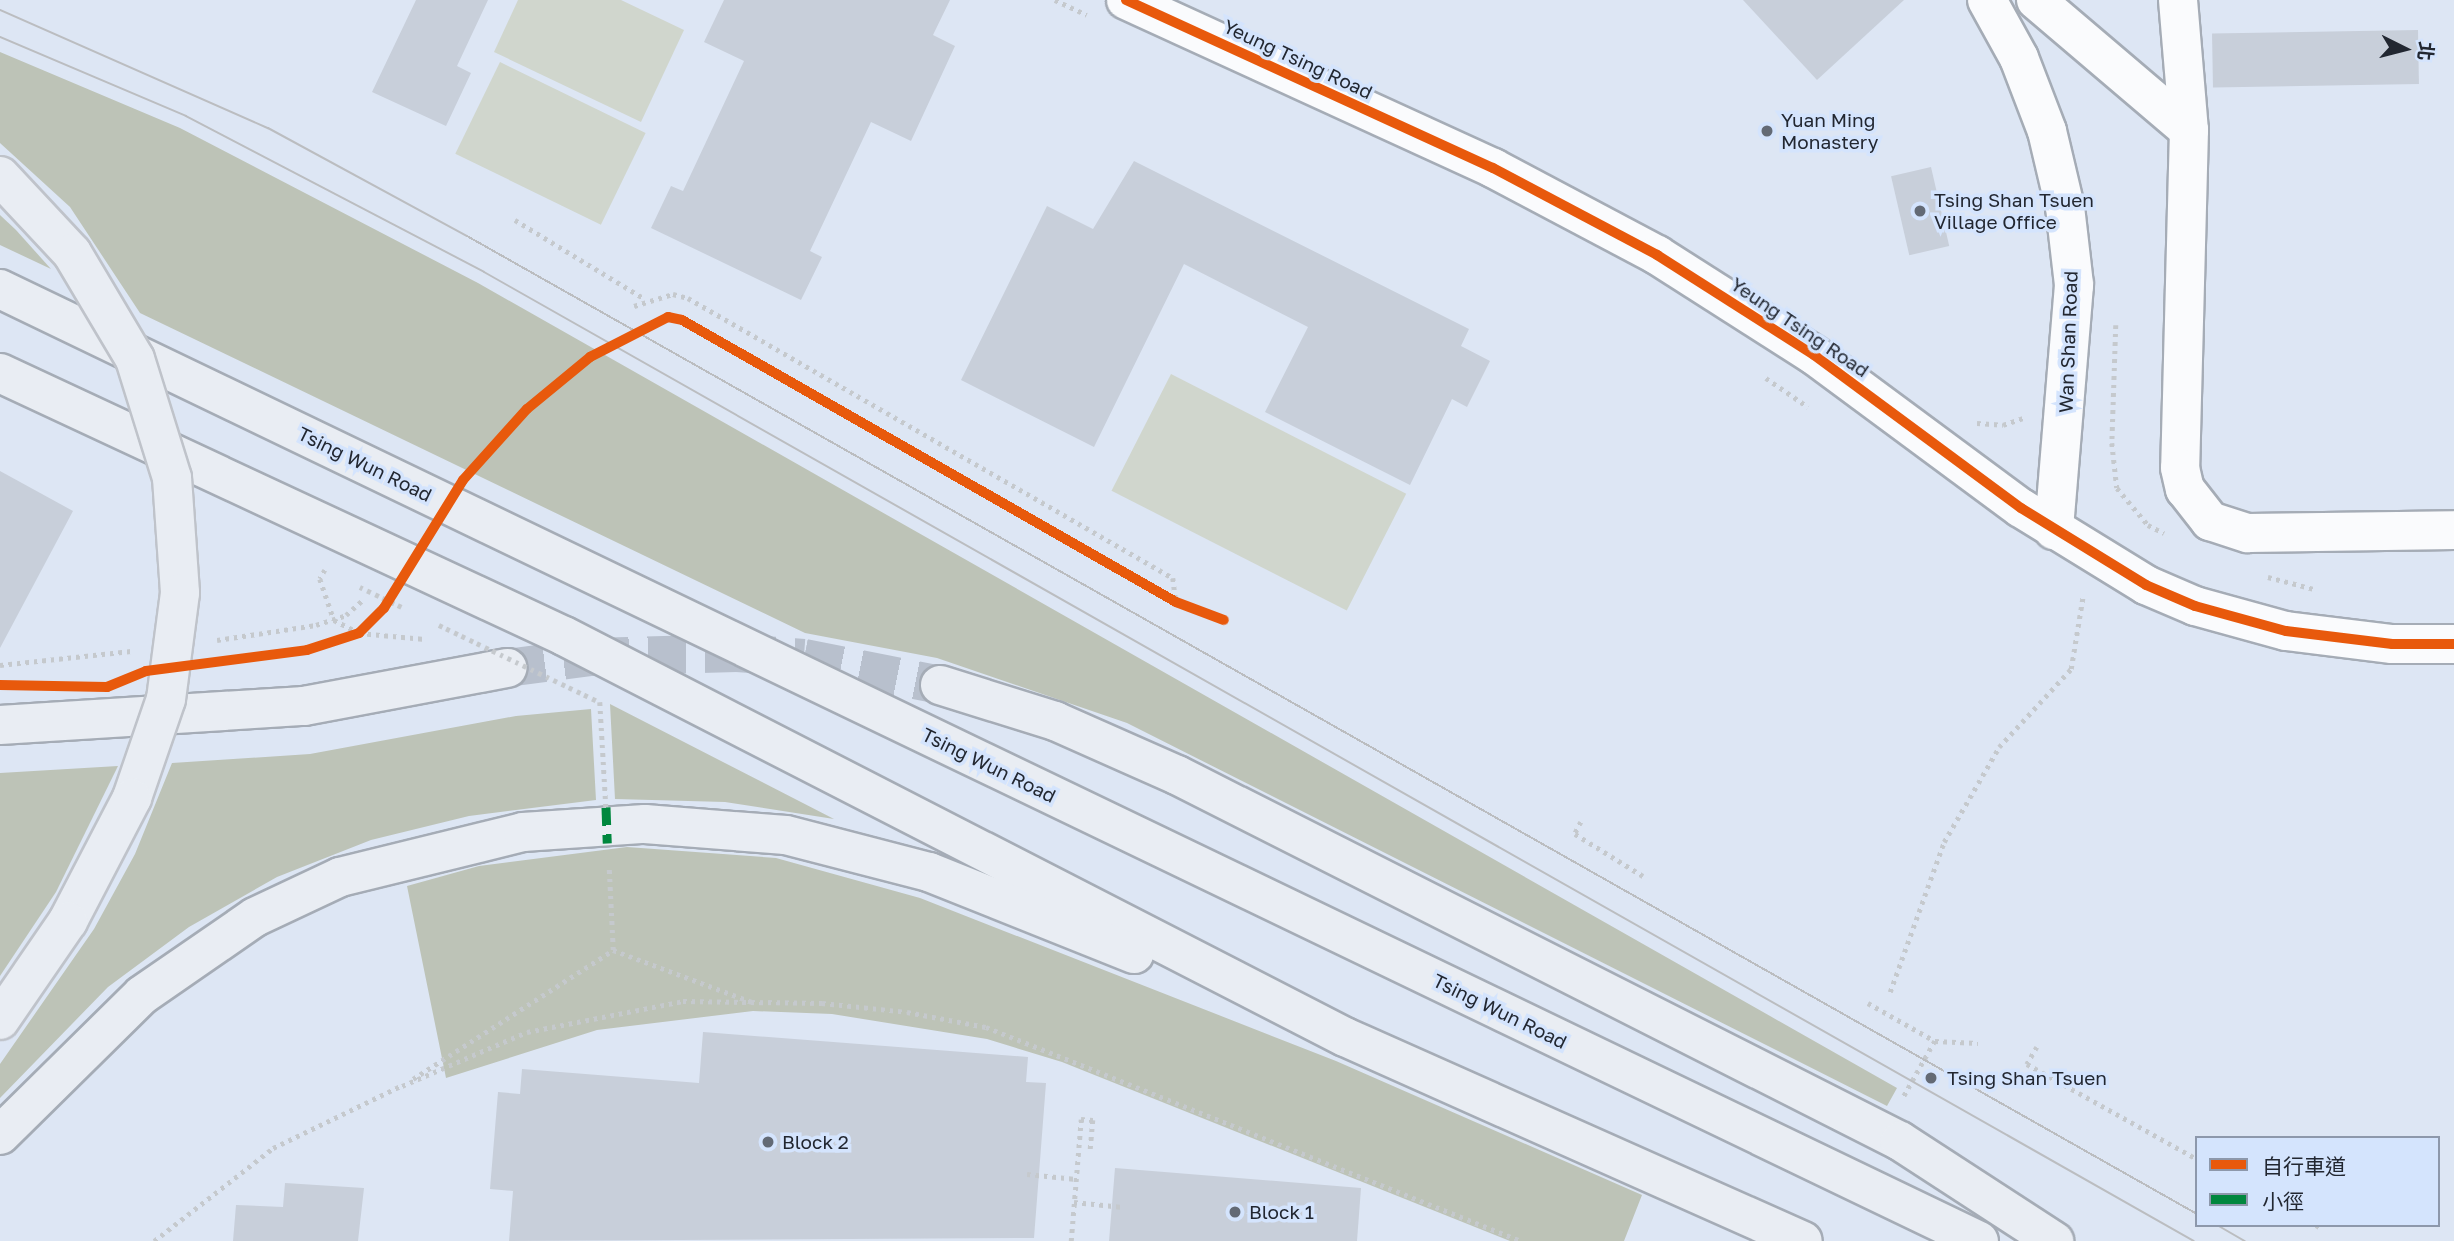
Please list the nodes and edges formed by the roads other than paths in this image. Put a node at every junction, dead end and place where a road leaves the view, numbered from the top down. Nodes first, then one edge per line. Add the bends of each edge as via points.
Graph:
1 (1987, 0) edge
2 (2036, 0) edge
3 (2178, 0) edge
4 (1110, 9) edge
5 (2189, 130) junction
6 (0, 176) edge
7 (0, 289) edge
8 (0, 373) edge
9 (2054, 530) junction
10 (2454, 530) edge
11 (2454, 644) edge
12 (508, 668) tunnel mouth
13 (940, 685) tunnel mouth
14 (0, 724) edge
15 (0, 1020) edge
16 (1345, 1037) junction
17 (0, 1135) edge
18 (1803, 1241) edge
19 (1979, 1241) edge
20 (2054, 1241) edge

1 - 9 street, Wan Shan Road via 2019,58 2047,131 2065,207 2074,285
2 - 5 street
3 - 5 street
4 - 9 street, Yeung Tsing Road via 1493,168 1657,255 1814,355
5 - 10 street via 2180,468 2195,508 2210,521 2248,533
6 - 15 main road, bridge via 72,253 135,359 172,478 180,593 166,699 132,798 74,911
7 - 19 main road, Tsing Wun Road
8 - 16 main road via 564,636
9 - 11 street, Yeung Tsing Road via 2146,585 2240,620 2338,638
12 - 14 main road via 304,706
13 - 20 main road via 1055,721 1189,781 1900,1142
16 - 17 main road via 873,855 739,829 565,827 383,864 255,917 142,995
16 - 18 main road

